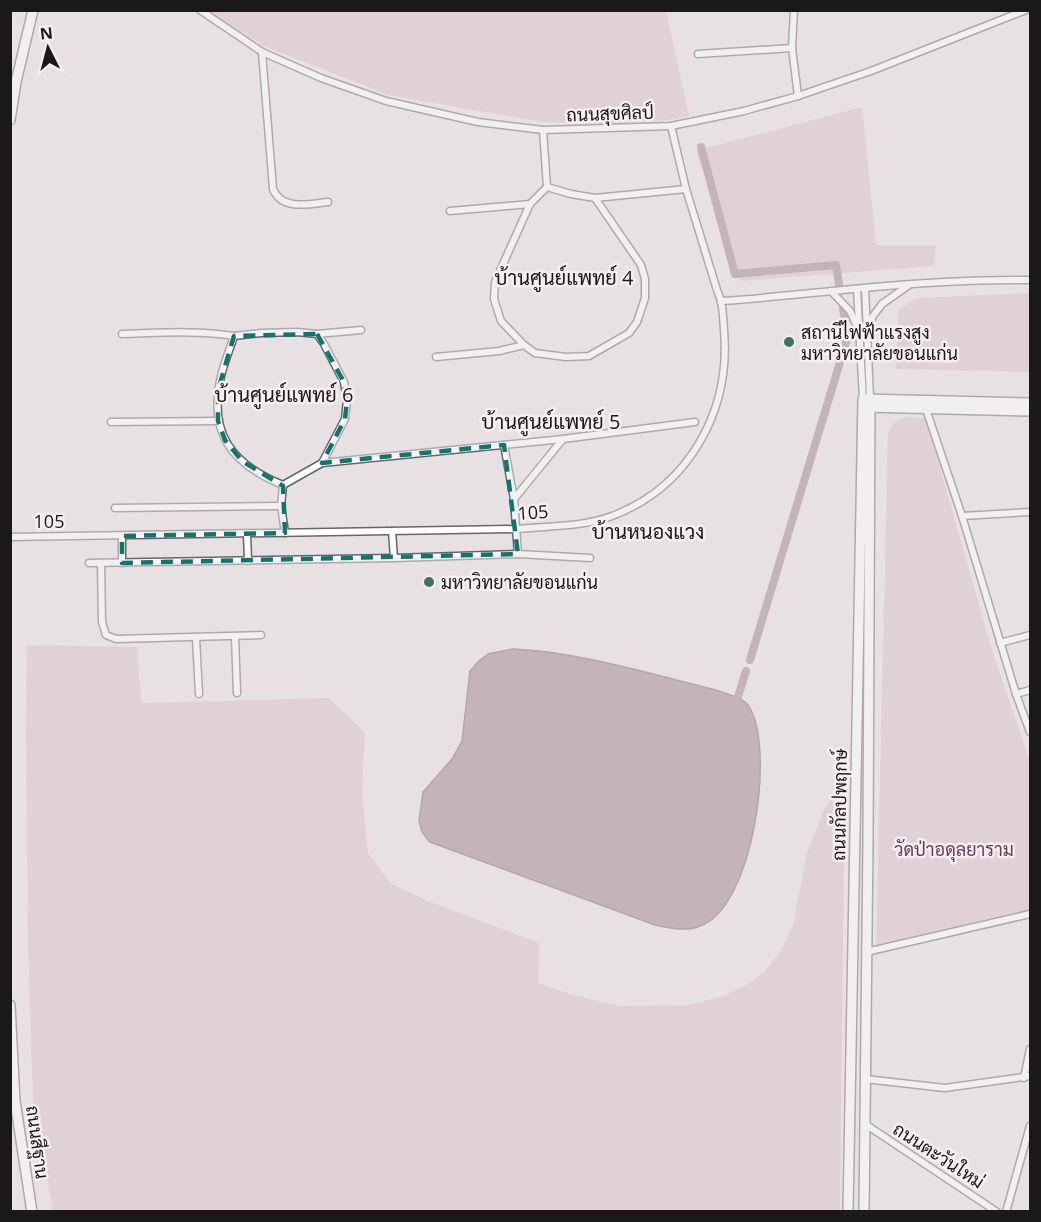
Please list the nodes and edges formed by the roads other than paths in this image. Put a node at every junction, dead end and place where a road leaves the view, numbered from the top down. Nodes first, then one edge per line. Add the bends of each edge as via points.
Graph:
1 (33, 10) edge
2 (200, 10) edge
3 (794, 10) edge
4 (1026, 10) edge
5 (792, 48) junction
6 (262, 52) junction
7 (698, 54) dead end
8 (798, 96) junction
9 (10, 120) edge
10 (671, 126) junction
11 (543, 130) junction
12 (547, 187) junction
13 (686, 189) junction
14 (595, 198) junction
15 (328, 202) dead end
16 (530, 204) junction
17 (450, 211) dead end
18 (1030, 280) edge
19 (909, 285) junction
20 (866, 288) junction
21 (857, 289) junction
22 (831, 291) junction
23 (722, 301) junction
24 (866, 329) junction
25 (361, 330) dead end
26 (858, 330) junction
27 (122, 334) dead end
28 (317, 334) junction
29 (234, 336) junction
30 (524, 345) junction
31 (436, 357) dead end
32 (867, 403) junction
33 (1030, 403) edge
34 (926, 409) junction
35 (1030, 411) edge
36 (218, 421) junction
37 (111, 422) dead end
38 (694, 422) dead end
39 (563, 439) junction
40 (504, 445) junction
41 (322, 463) junction
42 (283, 485) junction
43 (514, 499) junction
44 (282, 506) junction
45 (115, 508) dead end
46 (1030, 512) edge
47 (962, 516) junction
48 (517, 529) junction
49 (392, 531) junction
50 (285, 533) junction
51 (247, 534) junction
52 (122, 536) junction
53 (10, 537) edge
54 (519, 554) junction
55 (394, 558) junction
56 (590, 558) dead end
57 (248, 561) junction
58 (89, 563) dead end
59 (101, 563) junction
60 (122, 563) junction
61 (261, 635) dead end
62 (1030, 635) edge
63 (235, 637) junction
64 (196, 638) junction
65 (1000, 643) junction
66 (1030, 690) edge
67 (237, 693) dead end
68 (199, 694) dead end
69 (1016, 694) junction
70 (1030, 732) edge
71 (855, 839) junction
72 (868, 840) junction
73 (1030, 915) edge
74 (866, 952) junction
75 (10, 1005) edge
76 (1030, 1048) edge
77 (1027, 1077) edge
78 (865, 1079) junction
79 (865, 1125) junction
80 (1030, 1126) edge
81 (32, 1212) edge
82 (848, 1212) edge
83 (864, 1212) edge
84 (997, 1212) edge
85 (1006, 1212) edge

1 - 9 main road
2 - 6 street, ถนนสุขศิลป์
3 - 5 street
4 - 8 street, ถนนสุขศิลป์
5 - 7 street
5 - 8 street
6 - 11 street, ถนนสุขศิลป์ via 386,101 478,122
6 - 15 street via 273,189 288,204
8 - 10 street, ถนนสุขศิลป์
10 - 11 street, ถนนสุขศิลป์
10 - 13 street, 105
11 - 12 street
12 - 14 street
12 - 16 street
13 - 14 street
13 - 23 street, 105
14 - 30 street via 641,265 645,298 638,322 629,333 589,356 535,353
16 - 17 street
16 - 30 street via 495,282 494,298 501,321
18 - 19 street
19 - 20 street
19 - 24 street via 882,304
20 - 21 street
20 - 24 street
21 - 22 street
21 - 26 street
22 - 23 street
22 - 26 street via 850,311
23 - 48 street, 105 via 725,361 718,403 702,439 680,470 651,495 611,517
24 - 32 street
25 - 28 street
26 - 32 street
27 - 29 street via 193,332
28 - 29 street
28 - 41 street via 344,382 347,400 345,419
29 - 36 street via 218,390
30 - 31 street
32 - 33 main road
32 - 34 main road
32 - 71 main road, ถนนกัลปพฤกษ์
32 - 72 main road, ถนนกัลปพฤกษ์
34 - 35 main road
34 - 47 street
36 - 37 street
36 - 42 street via 225,440 242,461
38 - 39 street
39 - 40 street
39 - 43 street
40 - 41 street
40 - 43 street
41 - 42 street
42 - 44 street
43 - 48 street
44 - 45 street
44 - 50 street
46 - 47 street
47 - 65 street
48 - 49 street, 105
48 - 54 street
49 - 50 street, 105
49 - 55 street
50 - 51 street, 105
51 - 52 street, 105
51 - 57 street
52 - 53 street, 105
52 - 60 street
54 - 55 street
54 - 56 street
55 - 57 street
57 - 60 street
58 - 59 street
59 - 60 street
59 - 64 street via 102,622 106,635 116,639
61 - 63 street
62 - 65 street
63 - 64 street
63 - 67 street
64 - 68 street
65 - 69 street
66 - 69 street
69 - 70 street
71 - 72 main road
71 - 82 main road, ถนนกัลปพฤกษ์
72 - 74 main road, ถนนกัลปพฤกษ์
73 - 74 street
74 - 78 main road, ถนนกัลปพฤกษ์
75 - 81 main road, ถนนสีฐาน via 15,1101
76 - 77 street
77 - 78 street via 945,1088
78 - 79 main road, ถนนกัลปพฤกษ์
79 - 83 main road, ถนนกัลปพฤกษ์
79 - 84 street, ถนนตะวันใหม่
80 - 85 street

